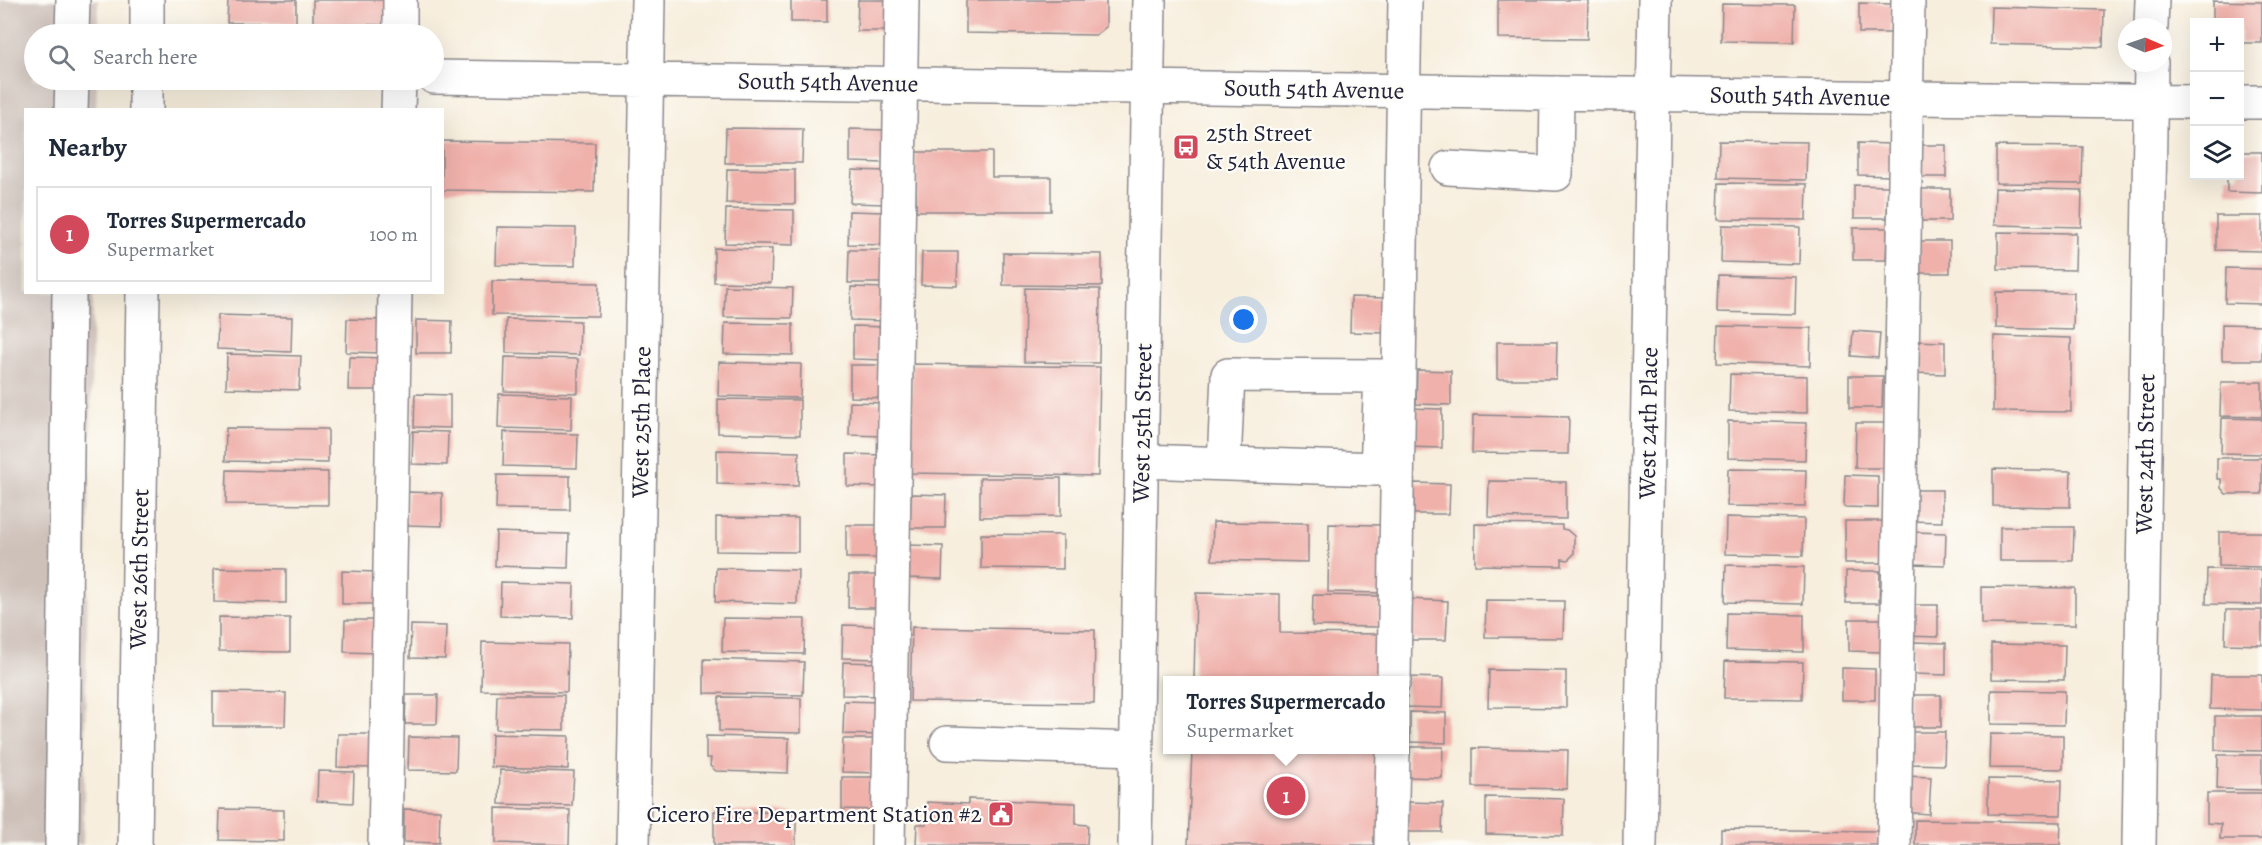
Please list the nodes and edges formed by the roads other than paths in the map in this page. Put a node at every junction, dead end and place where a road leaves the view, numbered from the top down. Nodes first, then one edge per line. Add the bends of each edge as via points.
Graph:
1 (73, 0) edge
2 (147, 0) edge
3 (400, 0) edge
4 (648, 0) edge
5 (902, 0) edge
6 (1149, 0) edge
7 (1405, 0) edge
8 (1655, 0) edge
9 (1908, 0) edge
10 (2152, 0) edge
11 (2151, 18) edge
12 (72, 24) edge
13 (147, 24) edge
14 (400, 24) edge
15 (2151, 72) edge
16 (444, 76) edge
17 (647, 79) junction
18 (900, 83) junction
19 (1147, 87) junction
20 (72, 90) edge
21 (146, 90) edge
22 (399, 90) edge
23 (1404, 90) junction
24 (1557, 93) junction
25 (1653, 94) junction
26 (1906, 98) junction
27 (2150, 101) junction
28 (2190, 102) edge
29 (2244, 102) edge
30 (2262, 102) edge
31 (71, 108) edge
32 (146, 108) edge
33 (398, 108) edge
34 (1448, 168) dead end
35 (69, 294) edge
36 (143, 294) edge
37 (395, 294) edge
38 (1142, 461) junction
39 (1224, 464) junction
40 (1394, 676) edge
41 (946, 743) dead end
42 (1137, 749) junction
43 (1393, 754) edge
44 (62, 845) edge
45 (135, 845) edge
46 (385, 845) edge
47 (633, 845) edge
48 (888, 845) edge
49 (1135, 845) edge
50 (1391, 845) edge
51 (1640, 845) edge
52 (1894, 845) edge
53 (2139, 845) edge

1 - 12 street
2 - 13 street
3 - 14 street
4 - 17 street, West 25th Place
5 - 18 street
6 - 19 street, West 25th Street
7 - 23 street
8 - 25 street, West 24th Place
9 - 26 street
10 - 11 street
15 - 27 street, West 24th Street
16 - 17 street, South 54th Avenue
17 - 18 street, South 54th Avenue
17 - 47 street, West 25th Place
18 - 19 street, South 54th Avenue
18 - 48 street
19 - 23 street, South 54th Avenue
19 - 38 street, West 25th Street
20 - 31 street
21 - 32 street
22 - 33 street
23 - 24 street, South 54th Avenue
23 - 40 street
24 - 25 street, South 54th Avenue
24 - 34 street via 1556,174
25 - 26 street, South 54th Avenue
25 - 51 street, West 24th Place
26 - 27 street, South 54th Avenue
26 - 52 street
27 - 28 street, South 54th Avenue
27 - 53 street, West 24th Street
29 - 30 street
35 - 44 street
36 - 45 street, West 26th Street
37 - 46 street
38 - 39 street
38 - 42 street, West 25th Street
39 - 39 street via 1228,375 1381,376 1377,469
41 - 42 street
42 - 49 street, West 25th Street
43 - 50 street

